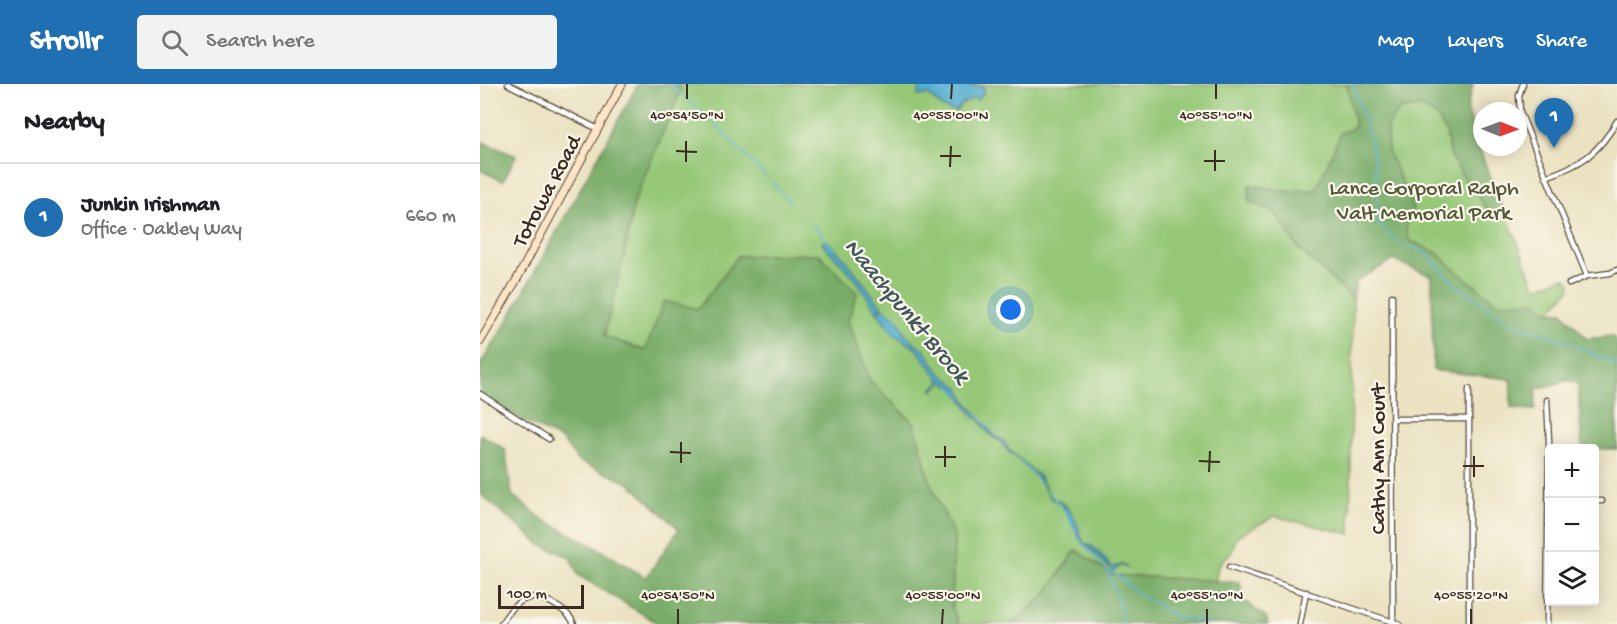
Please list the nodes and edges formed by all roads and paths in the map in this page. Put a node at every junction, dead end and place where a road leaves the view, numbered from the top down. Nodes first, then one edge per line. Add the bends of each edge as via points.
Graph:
1 (508, 84) edge
2 (622, 84) edge
3 (1523, 84) edge
4 (1617, 122) edge
5 (598, 129) junction
6 (1546, 177) junction
7 (1617, 270) edge
8 (1587, 276) junction
9 (1569, 284) dead end
10 (1392, 296) dead end
11 (483, 331) edge
12 (480, 342) edge
13 (1469, 389) dead end
14 (480, 394) edge
15 (1547, 400) dead end
16 (1469, 418) junction
17 (1393, 419) junction
18 (549, 439) dead end
19 (1548, 498) edge
20 (1547, 552) edge
21 (1229, 567) dead end
22 (1306, 592) junction
23 (1393, 622) junction
24 (501, 624) edge
25 (574, 624) edge
26 (1300, 624) edge
27 (1399, 624) edge
28 (1469, 624) edge
29 (1546, 624) edge

1 - 5 street
2 - 5 main road, Totowa Road
3 - 6 street via 1520,112
4 - 6 street via 1593,154
5 - 11 main road, Totowa Road via 523,269
6 - 8 street
7 - 8 street
8 - 9 street
10 - 17 street, Cathy Ann Court
11 - 12 main road, Totowa Road
13 - 16 street
14 - 18 street
15 - 19 street
16 - 17 street
16 - 28 street
17 - 23 street, Cathy Ann Court
20 - 29 street
21 - 22 street
22 - 23 street
22 - 26 street
23 - 27 street
24 - 25 street via 517,604 535,596 547,599

